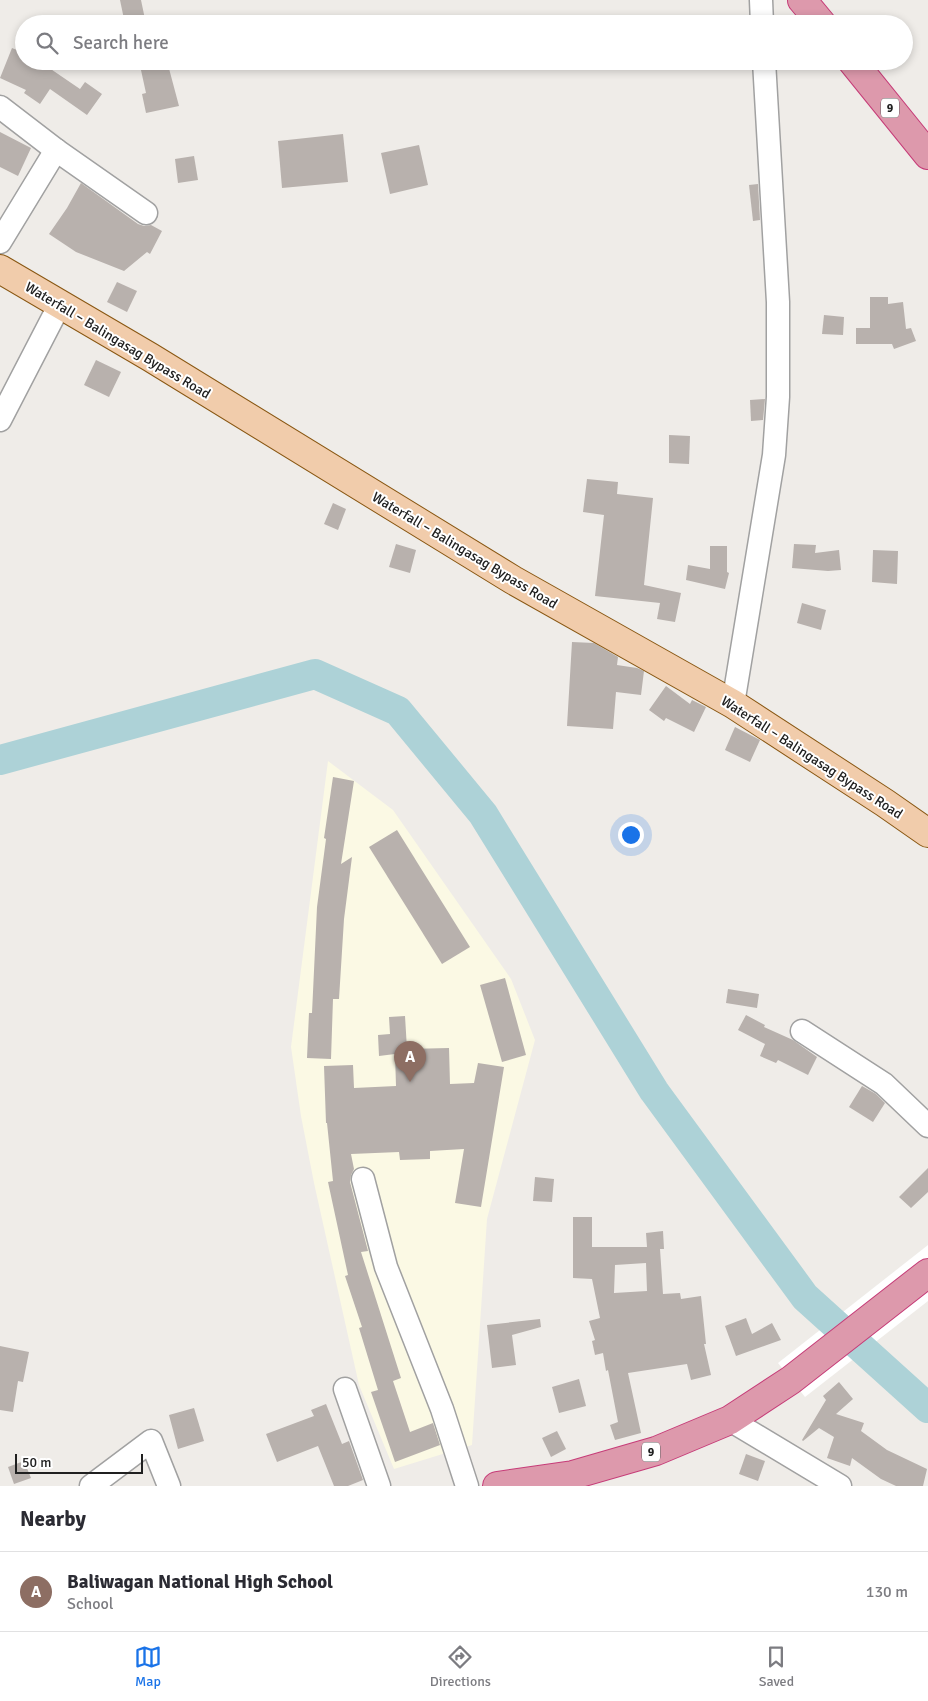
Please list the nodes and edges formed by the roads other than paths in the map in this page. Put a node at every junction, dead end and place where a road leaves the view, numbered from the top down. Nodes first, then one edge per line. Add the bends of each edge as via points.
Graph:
1 (761, 0) edge
2 (802, 0) edge
3 (762, 15) edge
4 (814, 15) edge
5 (765, 70) edge
6 (859, 70) edge
7 (0, 107) edge
8 (56, 150) junction
9 (928, 154) edge
10 (146, 213) dead end
11 (0, 242) edge
12 (0, 269) edge
13 (60, 304) junction
14 (0, 420) edge
15 (733, 704) junction
16 (928, 833) edge
17 (802, 1030) dead end
18 (928, 1126) edge
19 (362, 1179) dead end
20 (928, 1273) edge
21 (345, 1389) dead end
22 (730, 1420) junction
23 (91, 1486) edge
24 (170, 1486) edge
25 (379, 1486) edge
26 (467, 1486) edge
27 (498, 1486) edge
28 (840, 1486) edge

1 - 3 street
2 - 4 highway
5 - 15 street via 778,302 778,397 774,455
6 - 9 highway, 9
7 - 8 street
8 - 10 street
8 - 11 street
12 - 13 main road, Waterfall ‒ Balingasag Bypass Road
13 - 14 street
13 - 15 main road, Waterfall ‒ Balingasag Bypass Road via 513,580
15 - 16 main road, Waterfall ‒ Balingasag Bypass Road
17 - 18 street via 884,1084
19 - 26 street via 386,1267 442,1409
20 - 22 highway, 9 via 791,1380
21 - 25 street
22 - 27 highway, 9 via 656,1451 573,1475
22 - 28 street
23 - 24 street via 151,1441

